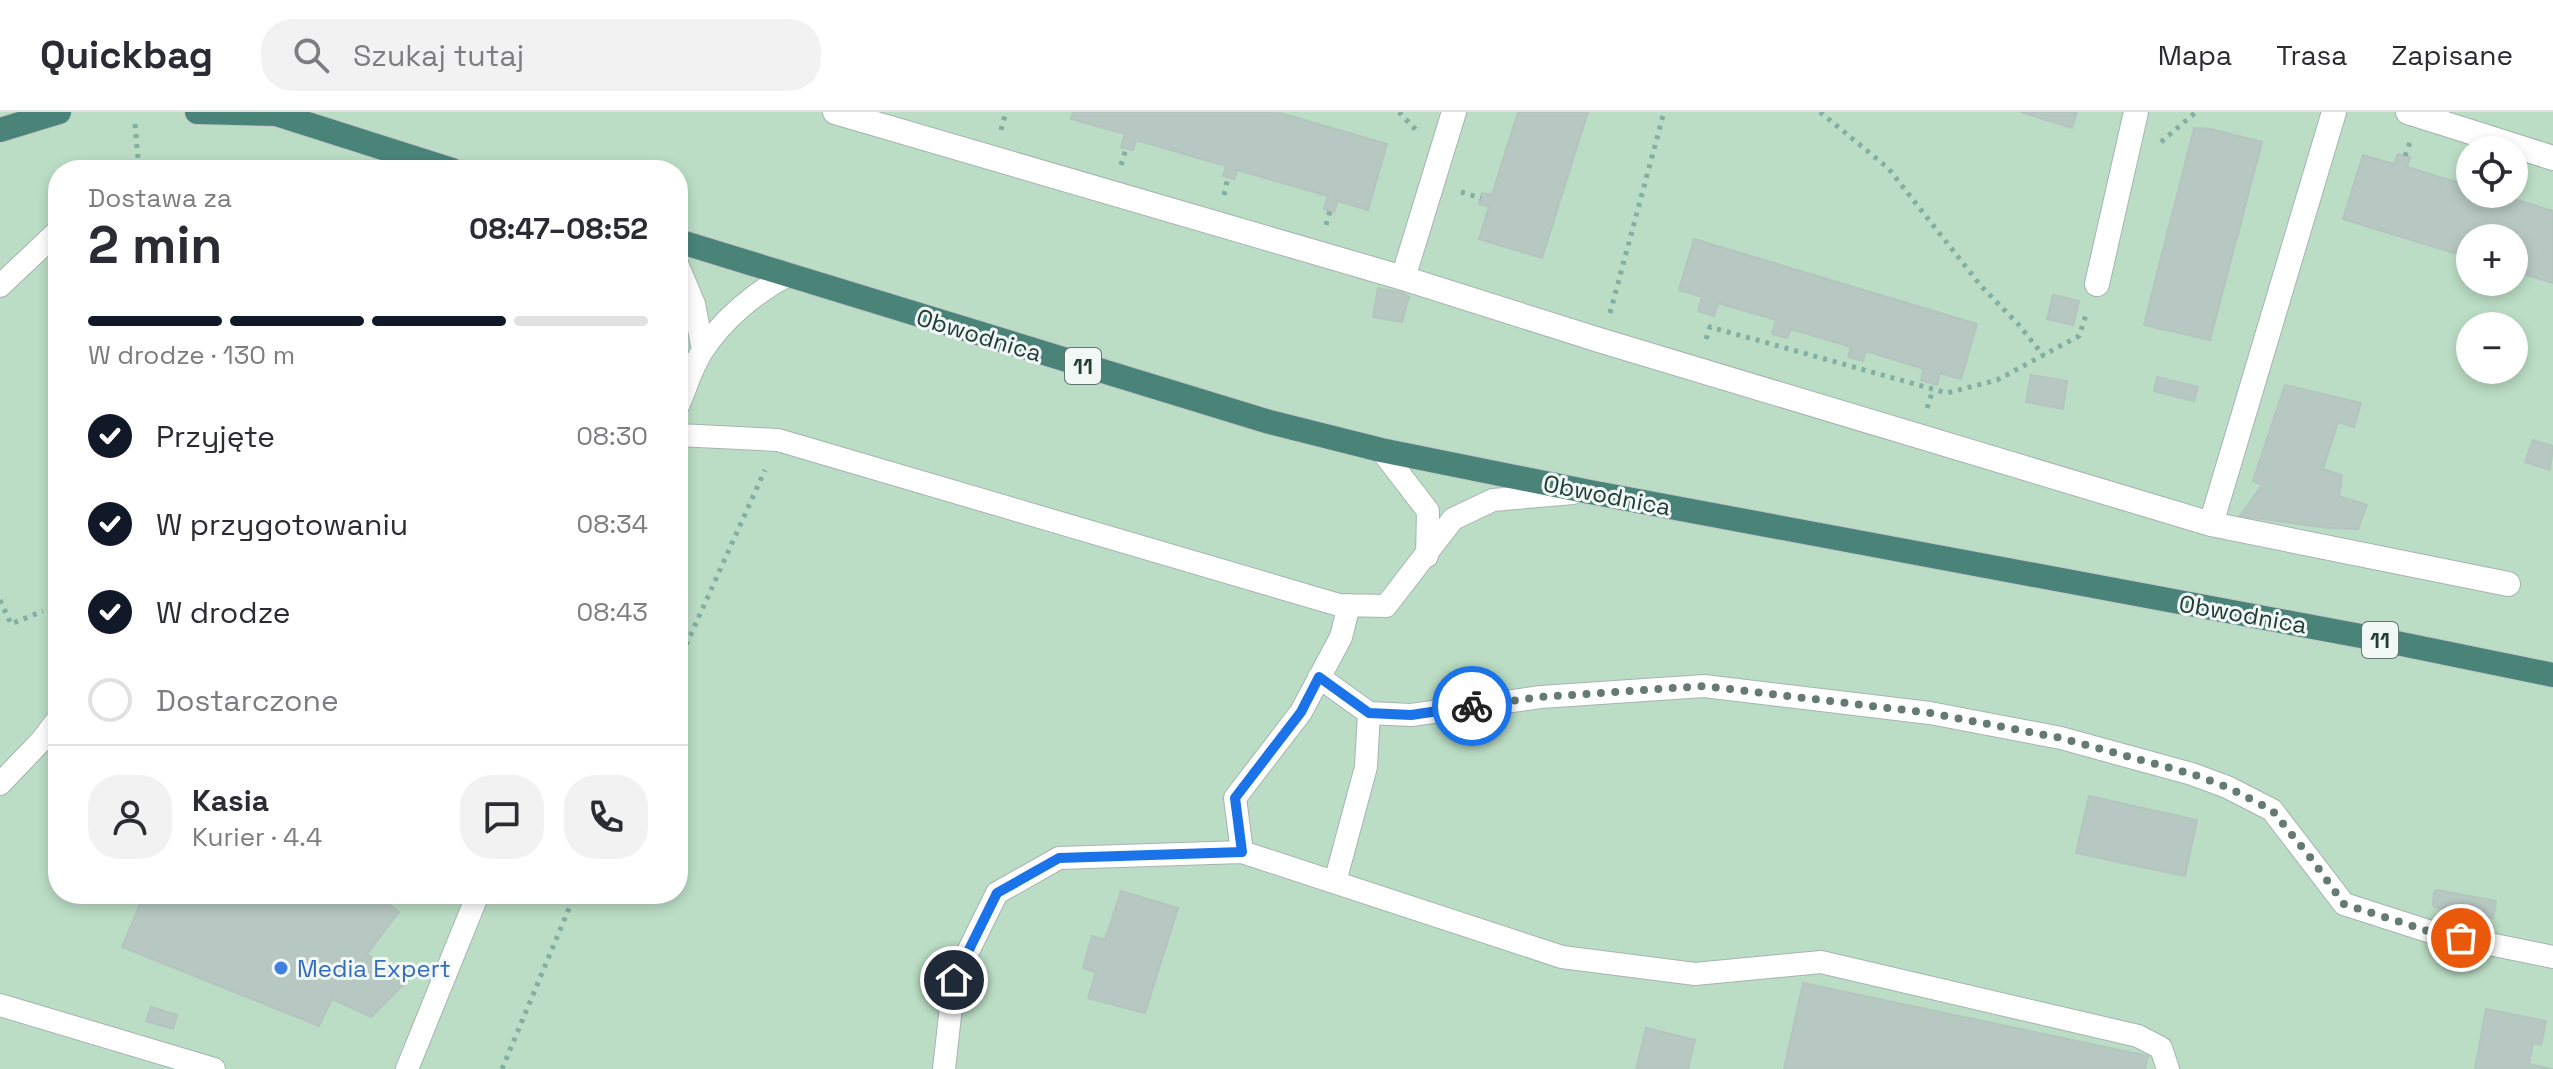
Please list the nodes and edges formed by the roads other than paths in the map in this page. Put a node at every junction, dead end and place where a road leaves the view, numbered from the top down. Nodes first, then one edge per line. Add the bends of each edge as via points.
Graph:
1 (59, 112) edge
2 (197, 112) edge
3 (835, 112) edge
4 (1454, 112) edge
5 (2136, 112) edge
6 (2334, 112) edge
7 (2408, 112) edge
8 (272, 113) edge
9 (2, 129) edge
10 (2553, 158) edge
11 (420, 160) edge
12 (48, 240) edge
13 (688, 244) edge
14 (786, 276) junction
15 (1403, 278) junction
16 (2097, 284) road end
17 (0, 286) edge
18 (688, 290) edge
19 (703, 350) junction
20 (688, 384) edge
21 (688, 436) edge
22 (1381, 450) junction
23 (1590, 492) junction
24 (2211, 524) junction
25 (1427, 556) junction
26 (2508, 584) dead end
27 (1349, 605) junction
28 (2553, 675) edge
29 (1319, 677) junction
30 (1369, 713) junction
31 (48, 730) edge
32 (0, 784) edge
33 (1242, 852) junction
34 (1335, 882) junction
35 (474, 904) edge
36 (2553, 957) edge
37 (0, 1005) edge
38 (214, 1069) edge
39 (407, 1069) edge
40 (944, 1069) edge
41 (2168, 1069) edge

1 - 9 highway
2 - 8 highway
3 - 15 street
4 - 15 street
5 - 16 street
6 - 24 street
7 - 10 street
8 - 11 highway
12 - 17 lane
13 - 14 highway, Obwodnica / 11
14 - 19 lane via 764,288
14 - 22 highway, Obwodnica / 11 via 1266,421
15 - 24 street
18 - 19 lane
19 - 20 lane
21 - 27 lane via 778,440
22 - 23 highway, Obwodnica / 11
22 - 25 lane via 1428,511
23 - 25 lane via 1493,500 1453,519
23 - 28 highway, Obwodnica / 11
24 - 26 street
25 - 27 lane via 1386,606
27 - 29 lane via 1341,637
29 - 30 lane
29 - 33 lane via 1301,712 1235,798
30 - 34 lane via 1366,767
30 - 36 lane via 1411,715 1541,697 1704,686 1930,713 2061,738 2192,774 2272,810 2344,904 2431,932
31 - 32 lane
33 - 34 lane
33 - 40 lane via 1059,858 997,893 954,980
34 - 41 lane via 1562,957 1695,974 1821,962 2138,1036 2161,1048
35 - 39 lane
37 - 38 lane

